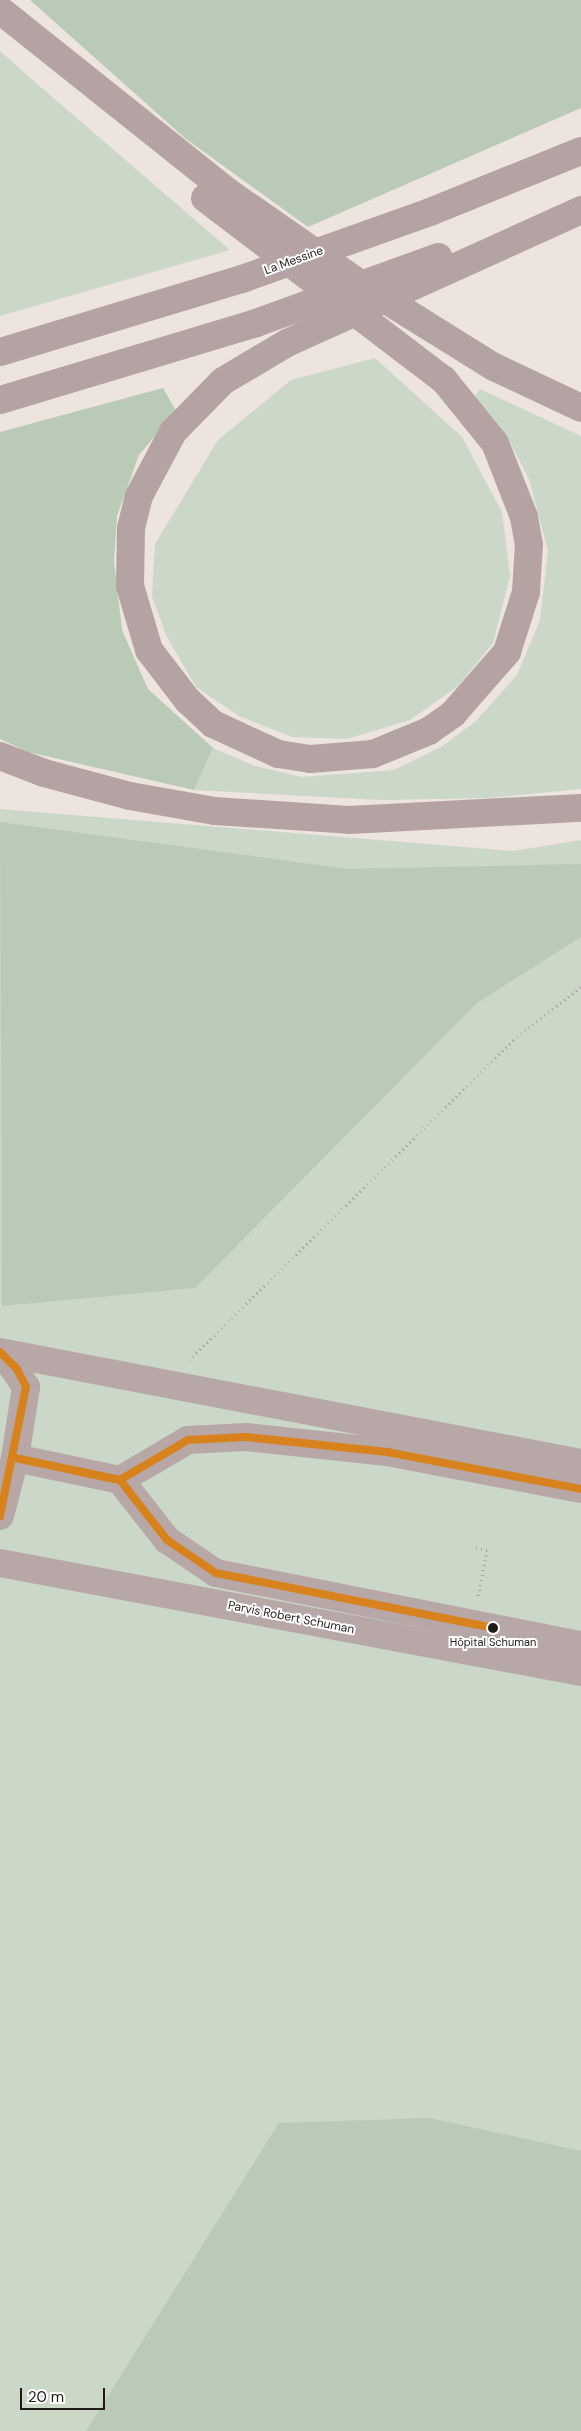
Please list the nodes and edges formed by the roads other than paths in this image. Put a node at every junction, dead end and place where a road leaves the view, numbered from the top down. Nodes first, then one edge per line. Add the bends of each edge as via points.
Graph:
1 (0, 10) edge
2 (581, 151) edge
3 (216, 195) junction
4 (581, 204) edge
5 (581, 210) edge
6 (0, 352) edge
7 (0, 400) edge
8 (581, 408) edge
9 (0, 756) edge
10 (581, 808) edge
11 (1, 1352) edge
12 (99, 1373) junction
13 (255, 1401) junction
14 (15, 1458) junction
15 (581, 1463) edge
16 (120, 1480) junction
17 (581, 1489) edge
18 (0, 1516) edge
19 (0, 1564) edge
20 (581, 1645) edge
21 (581, 1672) edge

1 - 3 highway
2 - 6 highway, La Messine via 430,212 242,279
3 - 5 highway, bridge via 444,380 495,443 524,517 529,544 526,592 507,652 453,714 429,731 373,754 310,759 278,754 213,724 188,701 150,650 130,586 130,528 140,496 173,432 223,381 287,343
3 - 8 highway, bridge via 494,367
4 - 7 highway via 256,323
9 - 10 highway via 44,773 130,796 215,812 349,820
11 - 12 street
11 - 14 street via 26,1387
12 - 13 street
12 - 13 street via 133,1394 171,1404 226,1409
13 - 15 street
14 - 16 street
14 - 18 street
16 - 17 street via 188,1440 246,1437 387,1452
16 - 20 street via 166,1540 216,1573
19 - 21 street, Parvis Robert Schuman

